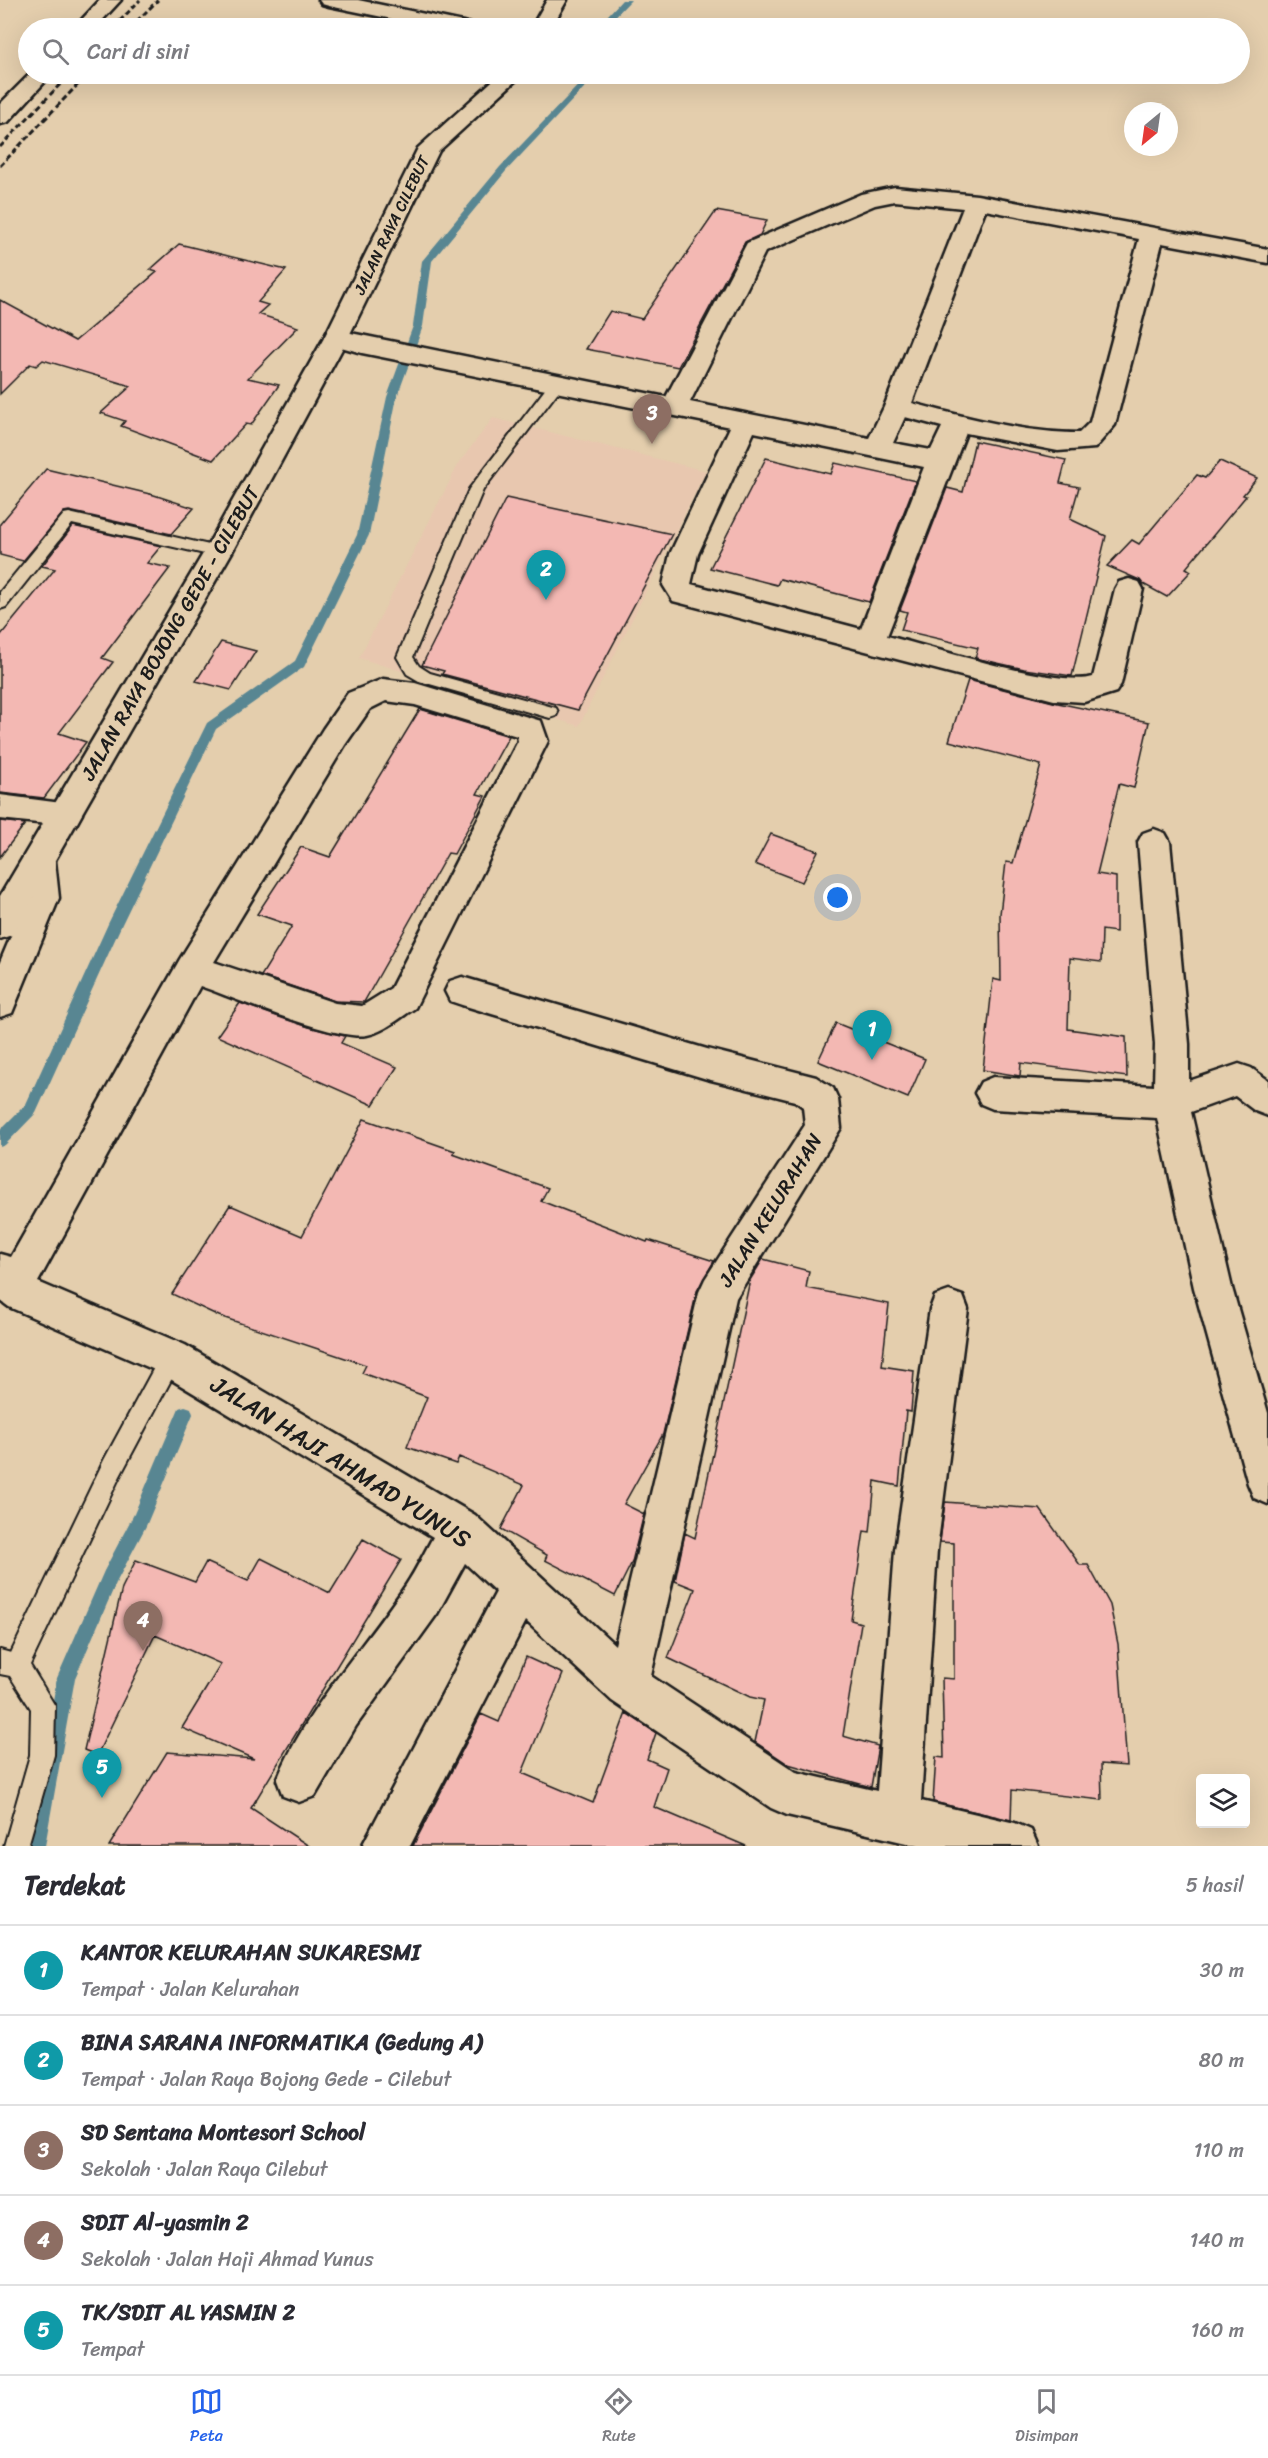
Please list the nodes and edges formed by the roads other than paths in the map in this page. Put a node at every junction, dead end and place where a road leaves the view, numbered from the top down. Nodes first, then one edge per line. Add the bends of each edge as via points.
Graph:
1 (111, 0) edge
2 (329, 0) edge
3 (557, 0) edge
4 (94, 18) edge
5 (415, 18) edge
6 (547, 18) edge
7 (31, 84) edge
8 (501, 84) edge
9 (0, 117) edge
10 (976, 202) junction
11 (1152, 236) junction
12 (1268, 256) edge
13 (349, 342) junction
14 (558, 382) junction
15 (674, 407) junction
16 (897, 407) junction
17 (746, 420) junction
18 (957, 423) junction
19 (878, 447) junction
20 (940, 461) junction
21 (218, 552) junction
22 (1129, 590) dead end
23 (0, 603) edge
24 (870, 642) junction
25 (550, 712) dead end
26 (0, 807) edge
27 (66, 814) junction
28 (1154, 842) dead end
29 (39, 861) junction
30 (0, 925) edge
31 (192, 969) junction
32 (462, 991) dead end
33 (0, 1003) edge
34 (993, 1093) dead end
35 (1268, 1100) edge
36 (1171, 1103) junction
37 (7, 1279) edge
38 (949, 1309) dead end
39 (171, 1358) junction
40 (1268, 1484) edge
41 (460, 1530) junction
42 (521, 1588) junction
43 (8, 1664) edge
44 (627, 1686) junction
45 (299, 1780) dead end
46 (897, 1819) junction
47 (16, 1846) edge
48 (385, 1846) edge
49 (1015, 1846) edge

1 - 4 street
2 - 5 street
3 - 6 street
7 - 9 street
8 - 13 street, JALAN RAYA CILEBUT via 429,148
10 - 11 street
10 - 15 street via 895,194 869,199 755,248
10 - 16 street
11 - 12 street
11 - 18 street via 1102,425 1086,442 1058,442
13 - 14 street
13 - 21 street, JALAN RAYA BOJONG GEDE - CILEBUT
14 - 15 street
14 - 25 lane via 476,489 405,657 413,670 425,677
15 - 17 street
16 - 18 street
16 - 19 street
17 - 19 street
17 - 24 street via 684,554 676,585 692,597
18 - 20 street
19 - 20 street
20 - 24 street
21 - 23 lane via 69,518
21 - 27 street, JALAN RAYA BOJONG GEDE - CILEBUT
22 - 24 street via 1106,684 1084,691 1054,689
26 - 27 street
27 - 29 street, JALAN RAYA BOJONG GEDE - CILEBUT
28 - 36 street via 1172,1044
29 - 30 street, JALAN RAYA BOJONG GEDE - CILEBUT
29 - 33 street via 42,898
31 - 31 street via 359,701 383,690 415,694 530,729 533,741 403,998 366,1022 335,1018
31 - 37 street
32 - 44 street, JALAN KELURAHAN via 707,1064 804,1088 820,1099 823,1128 718,1292
34 - 36 street
35 - 36 street via 1239,1079
36 - 40 street via 1214,1288
37 - 39 street, JALAN HAJI AHMAD YUNUS via 21,1294
38 - 46 street via 916,1550
39 - 41 street, JALAN HAJI AHMAD YUNUS
39 - 43 lane
41 - 42 street, JALAN HAJI AHMAD YUNUS
41 - 45 street via 422,1599 340,1710
42 - 44 street, JALAN HAJI AHMAD YUNUS
42 - 48 street
43 - 47 lane via 43,1706 42,1755
44 - 46 street, JALAN HAJI AHMAD YUNUS via 787,1792
46 - 49 street, JALAN HAJI AHMAD YUNUS

